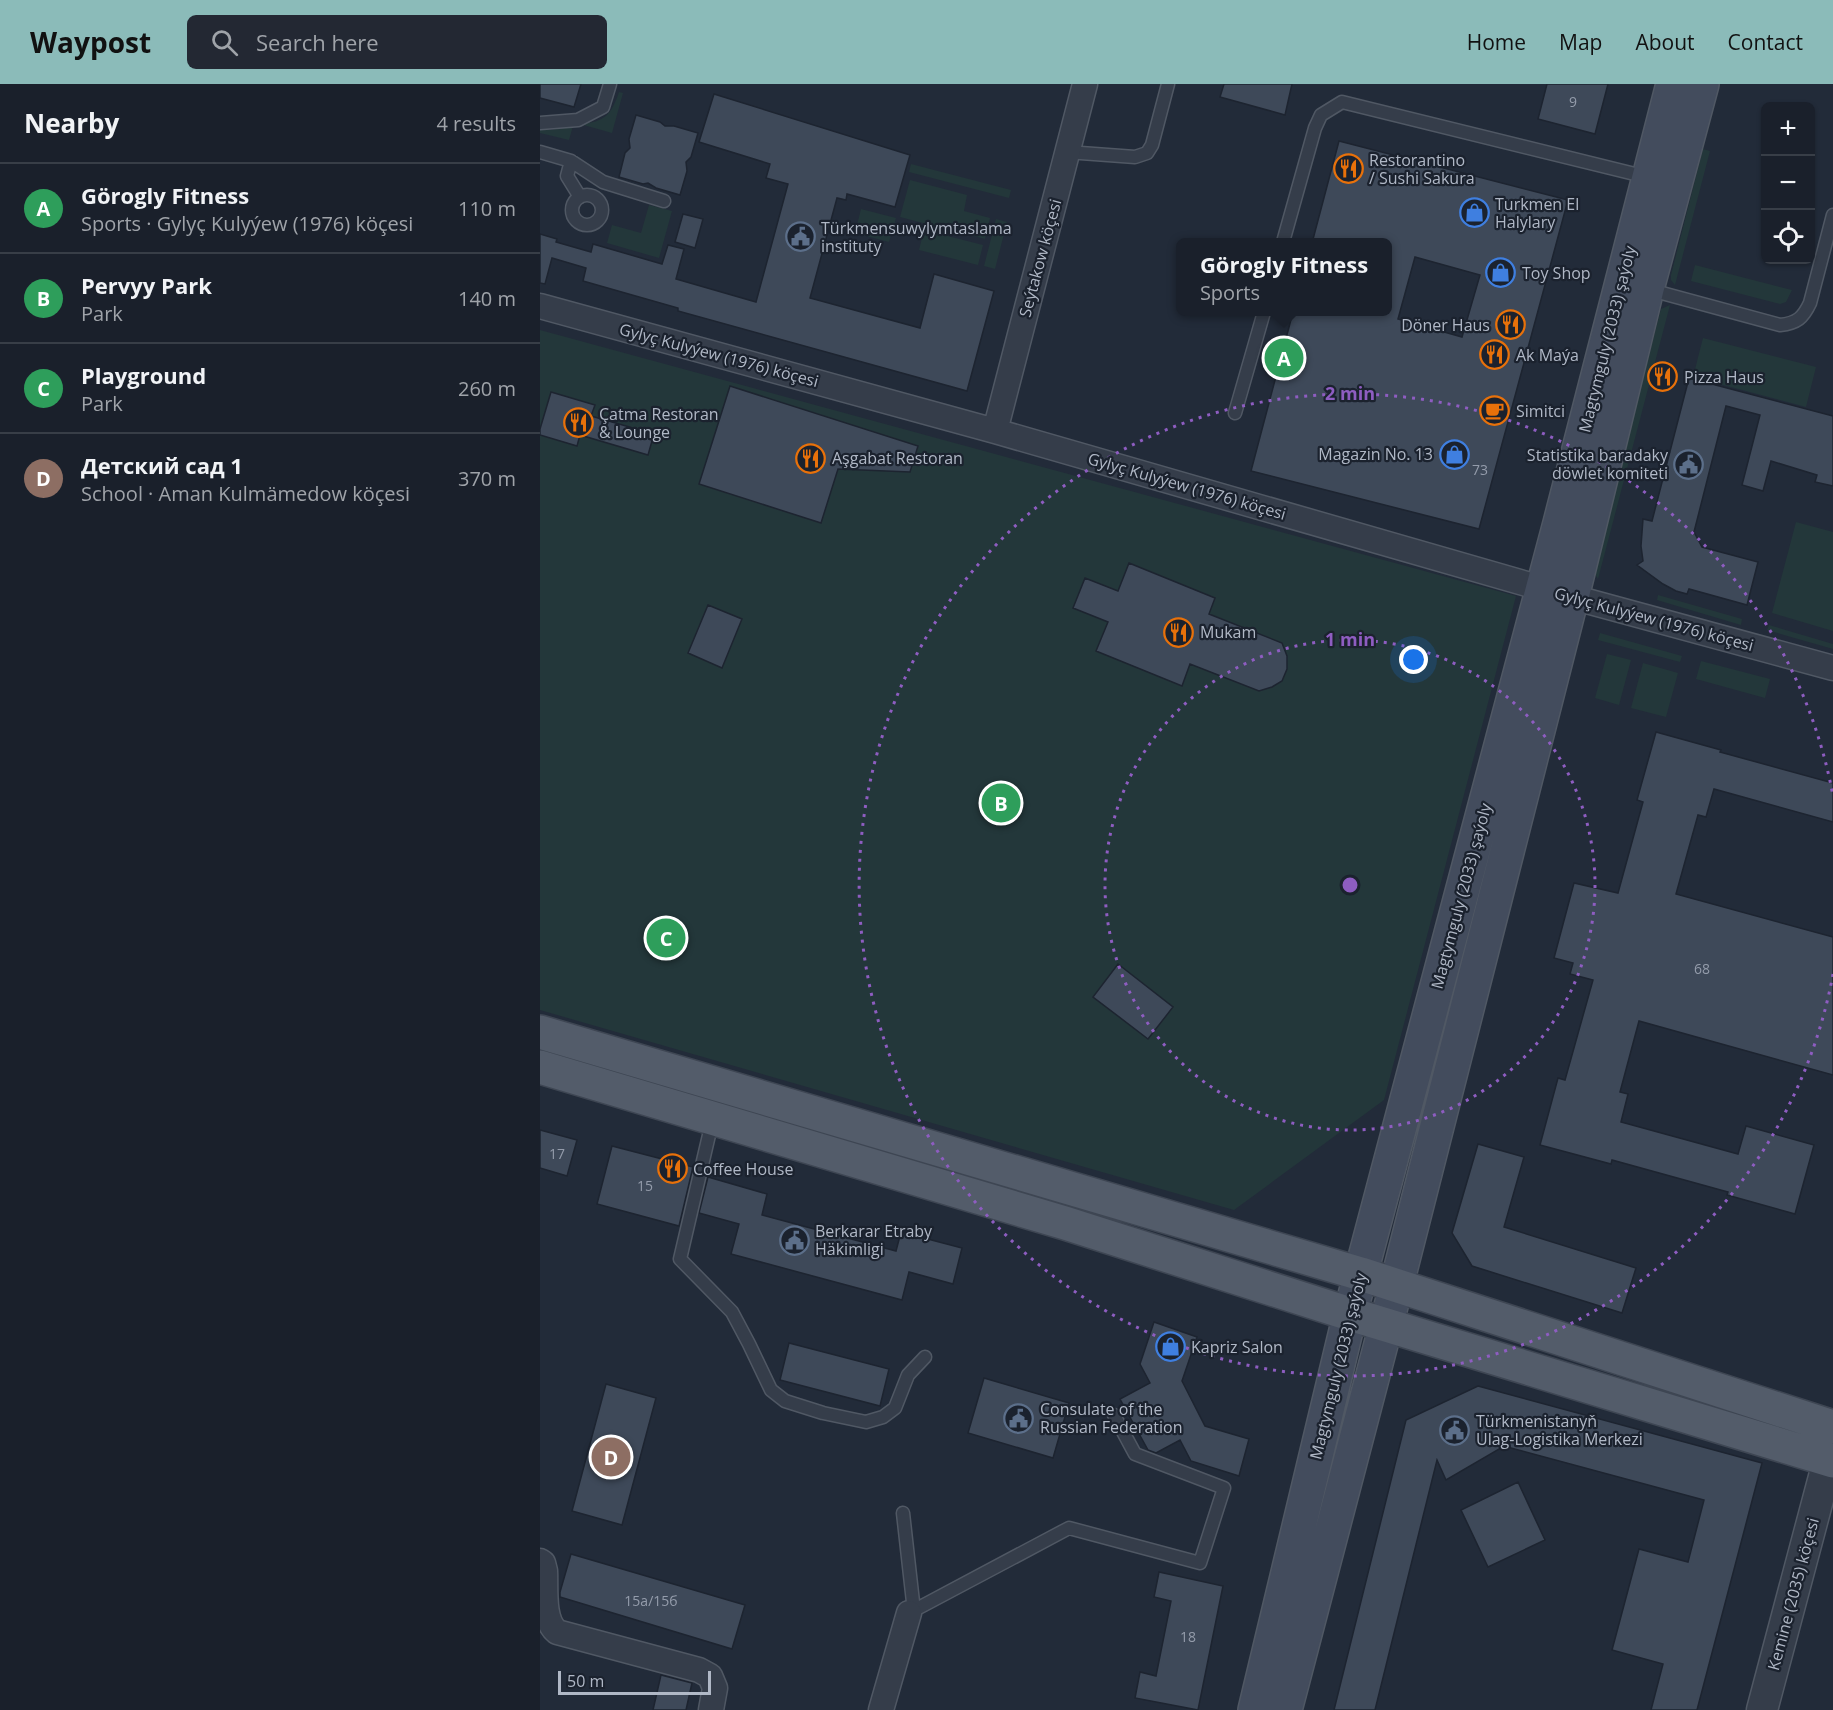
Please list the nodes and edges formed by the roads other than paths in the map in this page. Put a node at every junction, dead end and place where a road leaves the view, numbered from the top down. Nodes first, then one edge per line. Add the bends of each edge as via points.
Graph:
1 (610, 84) edge
2 (1084, 84) edge
3 (1168, 84) edge
4 (1673, 84) edge
5 (1702, 84) edge
6 (540, 123) edge
7 (540, 152) edge
8 (1067, 152) junction
9 (571, 161) junction
10 (1648, 177) junction
11 (611, 185) junction
12 (580, 197) junction
13 (599, 201) junction
14 (663, 201) dead end
15 (1833, 215) edge
16 (1284, 238) edge
17 (1647, 289) junction
18 (540, 306) edge
19 (1263, 316) edge
20 (1235, 413) dead end
21 (995, 431) junction
22 (1557, 592) junction
23 (1833, 668) edge
24 (540, 1032) edge
25 (540, 1067) edge
26 (713, 1117) junction
27 (1361, 1274) junction
28 (1396, 1287) junction
29 (1350, 1314) junction
30 (1386, 1324) junction
31 (925, 1357) dead end
32 (1114, 1415) dead end
33 (1833, 1427) edge
34 (1832, 1454) edge
35 (903, 1513) dead end
36 (540, 1561) edge
37 (911, 1612) junction
38 (711, 1710) edge
39 (881, 1710) edge
40 (1255, 1710) edge
41 (1285, 1710) edge
42 (1762, 1710) edge

1 - 6 lane via 603,107 578,120
2 - 8 street, Seýtakow köçesi
3 - 8 lane via 1147,153 1135,158
4 - 10 main road, Magtymguly (2033) şaýoly
5 - 17 main road, Magtymguly (2033) şaýoly
7 - 9 lane
8 - 21 street, Seýtakow köçesi
9 - 11 lane
9 - 12 lane via 567,176
10 - 16 lane via 1342,102 1321,115 1315,128
10 - 22 main road, Magtymguly (2033) şaýoly via 1560,523
11 - 13 lane
11 - 14 lane
12 - 13 lane via 589,195
12 - 13 lane via 573,206 573,214 585,225 599,218
15 - 17 lane via 1810,303 1797,322 1780,325
17 - 22 main road, Magtymguly (2033) şaýoly
18 - 21 street, Gylyç Kulyýew (1976) köçesi
19 - 20 lane
21 - 22 street, Gylyç Kulyýew (1976) köçesi
22 - 23 street, Gylyç Kulyýew (1976) köçesi
22 - 27 main road, Magtymguly (2033) şaýoly
22 - 28 main road, Magtymguly (2033) şaýoly
24 - 27 main road
25 - 26 main road
26 - 29 main road
26 - 31 lane via 680,1260 732,1312 775,1394 822,1413 866,1422 883,1417 894,1408 908,1375
27 - 28 main road
27 - 29 main road, Magtymguly (2033) şaýoly
28 - 30 main road, Magtymguly (2033) şaýoly
28 - 33 main road
29 - 30 main road
29 - 40 main road, Magtymguly (2033) şaýoly
30 - 34 main road
30 - 41 main road, Magtymguly (2033) şaýoly
32 - 37 lane via 1135,1454 1224,1488 1200,1563 1070,1528
34 - 42 street, Kemine (2035) köçesi
35 - 37 lane
36 - 38 street via 545,1570 550,1627 699,1670 710,1676 715,1688
37 - 39 street

